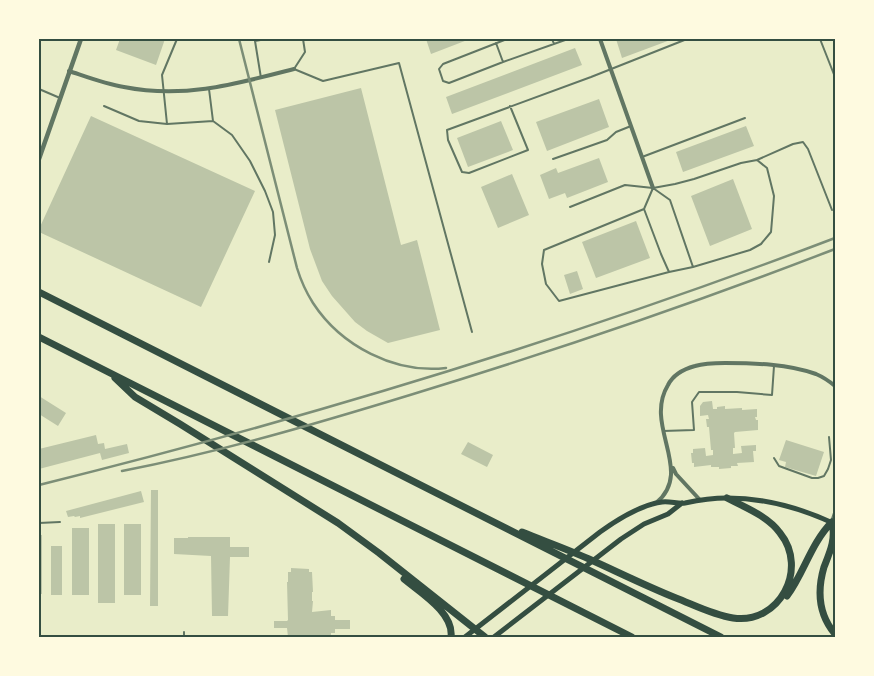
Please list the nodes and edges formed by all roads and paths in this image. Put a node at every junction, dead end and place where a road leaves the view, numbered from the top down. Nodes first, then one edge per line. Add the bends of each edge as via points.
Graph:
1 (80, 39) edge
2 (177, 39) edge
3 (266, 39) edge
4 (304, 39) edge
5 (507, 39) edge
6 (552, 39) edge
7 (568, 39) edge
8 (600, 39) edge
9 (687, 39) edge
10 (820, 39) edge
11 (496, 43) junction
12 (554, 44) junction
13 (503, 62) junction
14 (294, 69) junction
15 (610, 69) junction
16 (69, 71) junction
17 (261, 78) junction
18 (835, 78) edge
19 (39, 89) edge
20 (209, 89) junction
21 (164, 92) junction
22 (60, 98) junction
23 (104, 106) dead end
24 (510, 106) junction
25 (745, 118) dead end
26 (214, 121) junction
27 (167, 124) junction
28 (631, 126) junction
29 (642, 157) junction
30 (39, 159) edge
31 (553, 159) dead end
32 (757, 160) junction
33 (653, 188) junction
34 (570, 207) dead end
35 (644, 209) junction
36 (832, 210) dead end
37 (269, 262) dead end
38 (693, 267) junction
39 (669, 272) junction
40 (39, 292) edge
41 (472, 332) dead end
42 (39, 337) edge
43 (774, 366) junction
44 (109, 373) junction
45 (835, 386) edge
46 (663, 431) junction
47 (830, 437) dead end
48 (774, 458) dead end
49 (672, 466) junction
50 (727, 498) junction
51 (700, 500) junction
52 (682, 503) junction
53 (655, 504) junction
54 (835, 513) edge
55 (60, 522) dead end
56 (39, 523) edge
57 (834, 523) edge
58 (356, 535) junction
59 (548, 546) junction
60 (762, 614) junction
61 (475, 630) junction
62 (184, 632) dead end
63 (835, 634) edge
64 (184, 637) edge
65 (451, 637) edge
66 (465, 637) edge
67 (485, 637) edge
68 (494, 637) edge
69 (632, 637) edge
70 (721, 637) edge

1 - 16 street
2 - 21 lane via 162,75
3 - 17 lane via 255,41
4 - 14 lane via 306,52
5 - 11 lane
6 - 12 lane
7 - 12 lane
8 - 15 street
9 - 15 lane
10 - 18 lane
11 - 13 lane
11 - 13 lane via 443,64 439,69 443,81 449,83
12 - 13 lane
14 - 17 street
14 - 41 lane via 324,81 399,63
15 - 24 lane
15 - 28 street
16 - 21 street via 124,88
16 - 22 street
17 - 20 street
19 - 22 lane
20 - 21 street
20 - 26 lane
21 - 27 lane
22 - 30 street
23 - 27 lane via 139,121
24 - 24 lane via 528,150 469,173 462,172 447,130
25 - 29 lane
26 - 27 lane
26 - 37 lane via 232,135 265,191 273,212 275,235
28 - 29 street
28 - 31 lane via 607,140
29 - 33 street
32 - 33 lane
32 - 36 lane via 803,142
32 - 38 lane via 767,168 774,196 770,232 761,244 750,250
33 - 34 lane via 625,185
33 - 35 lane
33 - 38 lane via 670,200
35 - 39 lane
35 - 39 lane via 544,250 542,264 546,284 559,301
38 - 39 lane
40 - 59 highway via 487,519
42 - 44 highway
43 - 45 street via 817,374
43 - 46 street via 710,364 686,369 675,376 663,394
43 - 46 lane via 772,395 699,392 692,402 694,430
44 - 58 highway via 135,397
44 - 69 highway
46 - 49 street
47 - 48 lane via 831,460 824,476 812,478 779,466
49 - 51 street
49 - 53 street via 668,489
50 - 51 main road
50 - 57 main road via 781,504
50 - 60 highway via 774,526 790,551 792,568 789,584 777,602
51 - 52 main road
52 - 53 main road
52 - 68 main road via 620,539
53 - 61 main road via 623,517 600,532
54 - 57 street
55 - 56 lane
57 - 60 highway via 818,541 787,596
57 - 63 highway via 834,540 820,593 825,618
58 - 61 highway
58 - 65 highway via 446,616
59 - 60 highway via 726,617
59 - 70 highway
61 - 66 main road
61 - 67 highway
62 - 64 lane

